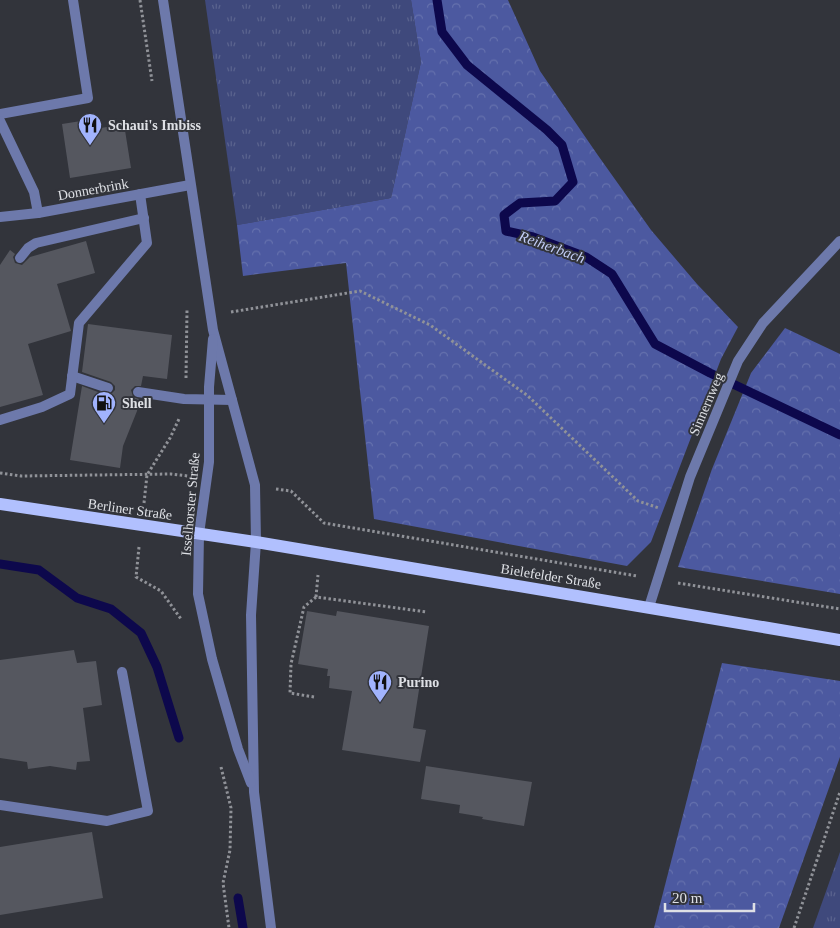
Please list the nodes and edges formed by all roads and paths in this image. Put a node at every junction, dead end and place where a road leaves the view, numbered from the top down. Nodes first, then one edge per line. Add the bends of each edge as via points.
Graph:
1 (73, 0) edge
2 (140, 0) edge
3 (163, 0) edge
4 (153, 84) dead end
5 (0, 114) edge
6 (0, 122) edge
7 (190, 185) junction
8 (140, 194) junction
9 (38, 213) junction
10 (0, 217) edge
11 (144, 218) junction
12 (840, 241) edge
13 (20, 258) dead end
14 (186, 302) dead end
15 (211, 316) junction
16 (213, 330) junction
17 (72, 376) junction
18 (108, 388) dead end
19 (138, 392) dead end
20 (184, 399) junction
21 (210, 400) junction
22 (232, 400) junction
23 (0, 420) edge
24 (0, 473) edge
25 (147, 476) junction
26 (207, 479) junction
27 (255, 485) junction
28 (0, 504) edge
29 (678, 516) junction
30 (199, 534) junction
31 (256, 542) junction
32 (136, 577) dead end
33 (658, 580) junction
34 (649, 607) junction
35 (840, 609) edge
36 (427, 612) dead end
37 (183, 627) dead end
38 (840, 640) edge
39 (122, 672) dead end
40 (314, 696) dead end
41 (219, 760) dead end
42 (254, 792) junction
43 (840, 792) edge
44 (0, 805) edge
45 (230, 928) edge
46 (271, 928) edge
47 (794, 928) edge

1 - 5 street via 88,98
2 - 4 path
3 - 7 street, Isselhorster Straße
6 - 9 street via 34,192
7 - 8 street, Donnerbrink
7 - 15 street, Isselhorster Straße
8 - 9 street, Donnerbrink
8 - 11 street
9 - 10 street, Donnerbrink
11 - 13 street via 36,243
11 - 17 street via 147,242 79,323
12 - 29 street, Sinnernweg via 763,323 738,361 690,477
14 - 20 path
15 - 16 street, Isselhorster Straße
15 - 29 path via 360,291 430,325 528,396 638,501
16 - 21 street, Isselhorster Straße
16 - 22 street, Isselhorster Straße
17 - 18 street
17 - 23 street via 70,394
19 - 20 street
20 - 21 street
20 - 25 path via 181,415 170,438
21 - 22 street
21 - 26 street, Isselhorster Straße
22 - 27 street, Isselhorster Straße
24 - 25 path via 21,476
25 - 26 path via 171,474
26 - 30 street, Isselhorster Straße
27 - 31 street, Isselhorster Straße
27 - 33 path via 291,491 324,523
28 - 30 main road, Berliner Straße
29 - 33 street, Sinnernweg
30 - 31 main road, Berliner Straße
30 - 42 street, Isselhorster Straße via 198,594 210,650 238,749
31 - 34 main road, Bielefelder Straße
31 - 42 street, Isselhorster Straße via 251,615
32 - 37 path via 161,591
33 - 34 street, Sinnernweg
33 - 35 path
34 - 38 main road, Bielefelder Straße
36 - 40 path via 316,596 304,606 291,664 290,693
39 - 44 street via 148,811 107,821
41 - 45 path via 230,808 230,850 223,883
42 - 46 street, Isselhorster Straße
43 - 47 path

